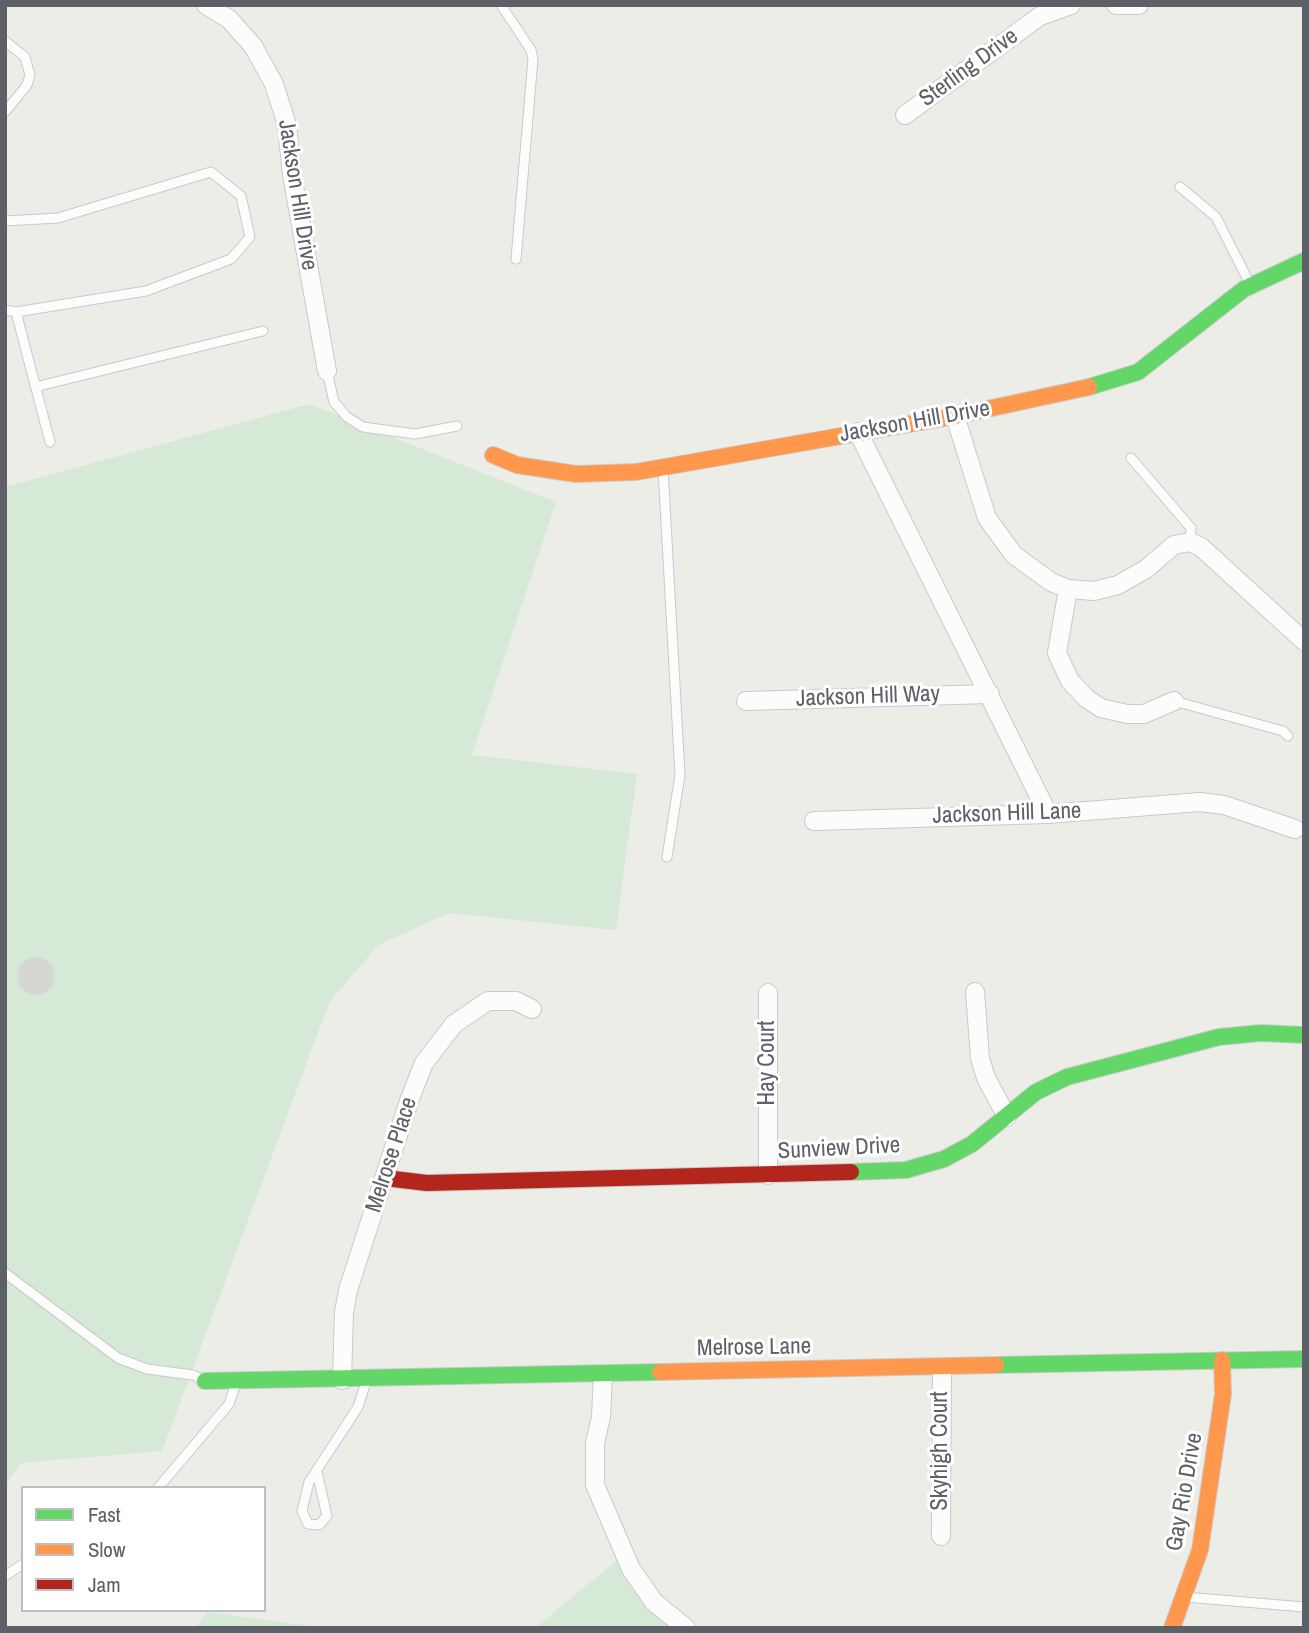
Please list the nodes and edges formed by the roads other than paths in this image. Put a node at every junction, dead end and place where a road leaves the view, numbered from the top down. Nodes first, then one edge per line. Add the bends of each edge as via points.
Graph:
1 (206, 5) edge
2 (501, 5) edge
3 (1071, 5) edge
4 (1116, 5) edge
5 (1139, 5) edge
6 (5, 41) edge
7 (5, 112) edge
8 (905, 115) dead end
9 (1180, 187) dead end
10 (5, 221) edge
11 (516, 259) dead end
12 (1304, 261) edge
13 (1251, 285) junction
14 (5, 310) edge
15 (16, 312) junction
16 (263, 331) dead end
17 (327, 371) joint
18 (35, 387) junction
19 (955, 416) junction
20 (457, 426) dead end
21 (859, 432) junction
22 (50, 442) dead end
23 (494, 455) dead end
24 (1131, 458) dead end
25 (663, 467) junction
26 (1190, 542) junction
27 (1068, 589) junction
28 (1304, 641) edge
29 (990, 694) junction
30 (746, 701) dead end
31 (1174, 701) joint
32 (1288, 736) dead end
33 (1048, 814) junction
34 (814, 821) dead end
35 (1295, 829) dead end
36 (667, 857) dead end
37 (975, 992) dead end
38 (768, 993) dead end
39 (532, 1009) dead end
40 (1304, 1035) edge
41 (1007, 1117) junction
42 (768, 1175) junction
43 (385, 1178) junction
44 (5, 1273) edge
45 (1304, 1359) edge
46 (1222, 1360) junction
47 (942, 1367) junction
48 (603, 1374) junction
49 (342, 1380) junction
50 (366, 1380) junction
51 (205, 1381) joint
52 (237, 1382) junction
53 (317, 1472) junction
54 (160, 1486) edge
55 (941, 1536) dead end
56 (21, 1565) edge
57 (5, 1576) edge
58 (1184, 1597) junction
59 (1304, 1608) edge
60 (686, 1628) edge
61 (1172, 1628) edge

1 - 17 street, Jackson Hill Drive via 229,19 253,46 288,125 292,175
2 - 11 lane via 533,59
3 - 8 street, Sterling Drive via 1040,16
4 - 5 street
6 - 7 lane via 25,57 30,75
9 - 13 lane via 1216,218
10 - 15 lane via 58,218 211,172 241,196 250,237 231,259 146,291
12 - 13 street, Jackson Hill Drive
13 - 19 street, Jackson Hill Drive via 1138,372 1116,381
14 - 15 lane
15 - 18 lane
16 - 18 lane
17 - 20 lane via 334,402 363,427 415,434
18 - 22 lane
19 - 21 street, Jackson Hill Drive
19 - 27 street via 988,519 1013,555
21 - 25 street, Jackson Hill Drive
21 - 29 street
23 - 25 street, Jackson Hill Drive via 517,465 576,474
24 - 26 lane via 1191,528
25 - 36 lane via 680,775
26 - 27 street via 1174,545 1118,586 1094,591
26 - 28 street via 1202,547
27 - 31 street via 1057,653 1070,681 1087,699 1101,708 1127,714 1144,714
29 - 30 street, Jackson Hill Way
29 - 33 street
31 - 32 lane via 1283,730
33 - 34 street, Jackson Hill Lane
33 - 35 street, Jackson Hill Lane via 1200,802 1224,805
37 - 41 street via 980,1058
38 - 42 street, Hay Court
39 - 43 street, Melrose Place via 516,1001 488,1001 442,1036 416,1080
40 - 41 street, Sunview Drive via 1219,1037 1101,1067 1051,1084
41 - 42 street, Sunview Drive via 965,1148 919,1167 878,1173
42 - 43 street, Sunview Drive via 427,1183
43 - 49 street, Melrose Place via 348,1290
44 - 51 lane via 118,1358
45 - 46 street, Melrose Lane
46 - 47 street, Melrose Lane
46 - 58 street, Gay Rio Drive via 1223,1394 1213,1478 1200,1550
47 - 48 street, Melrose Lane
47 - 55 street, Skyhigh Court
48 - 50 street, Melrose Lane
48 - 60 street via 601,1417 594,1443 595,1485 631,1569 654,1602
49 - 50 street, Melrose Lane
49 - 52 street, Melrose Lane
50 - 53 lane via 358,1407
51 - 52 street, Melrose Lane
52 - 54 lane via 229,1404
53 - 53 lane via 309,1482 302,1511 308,1524 319,1525 327,1516
56 - 57 lane
58 - 59 lane
58 - 61 street, Gay Rio Drive

